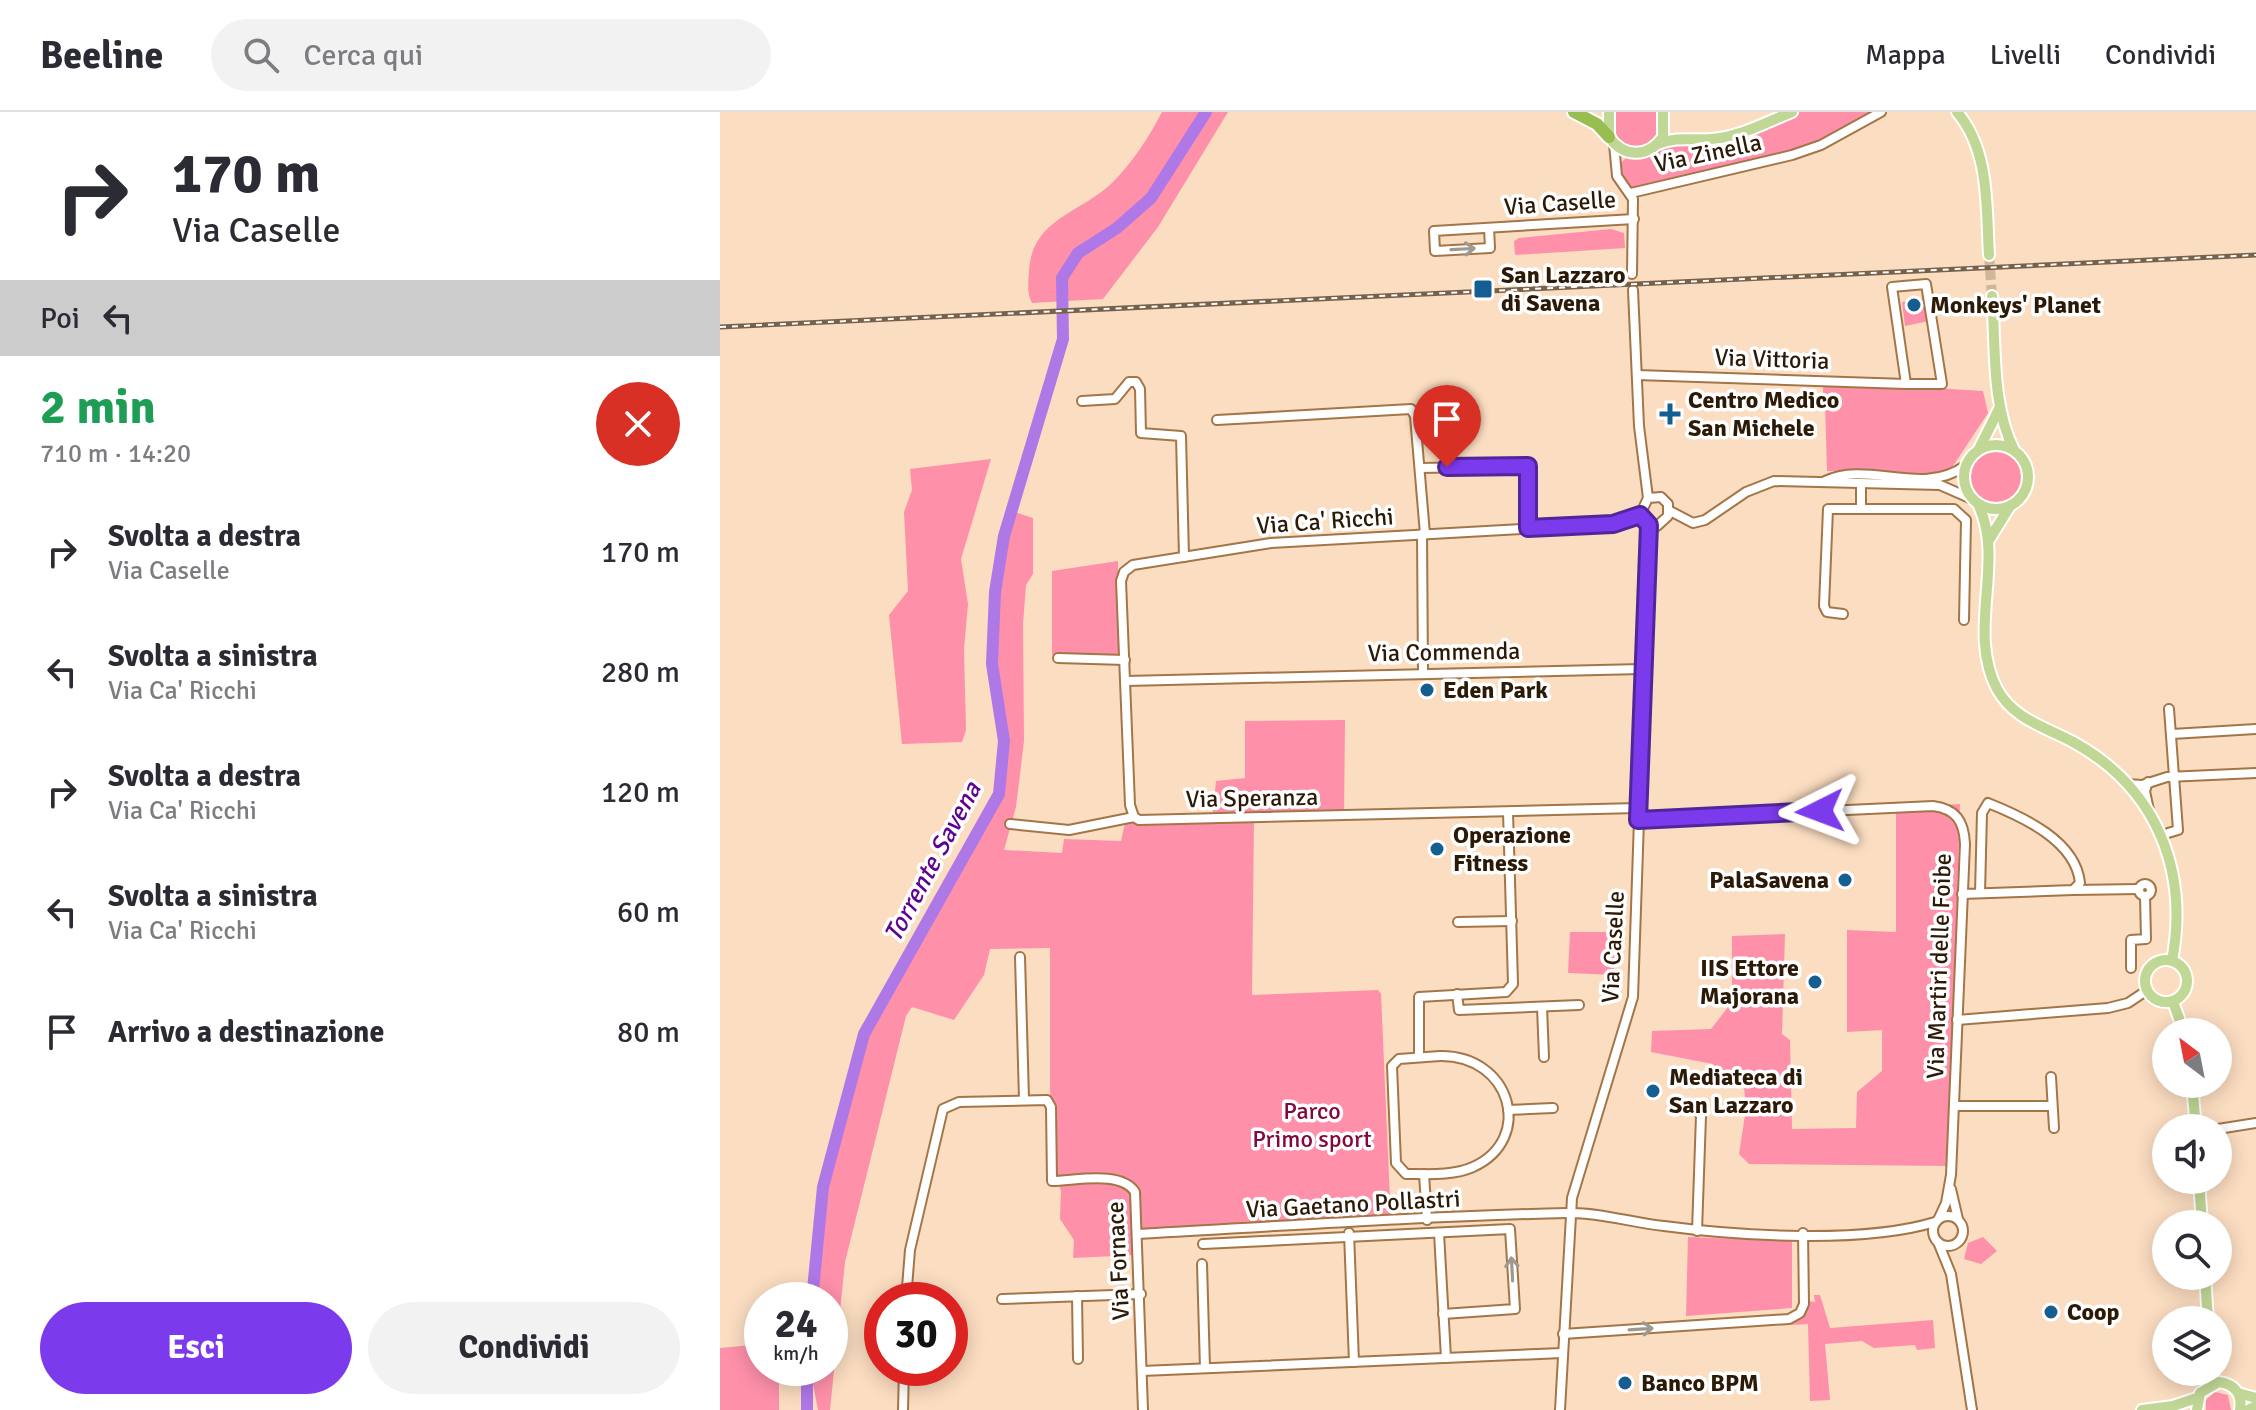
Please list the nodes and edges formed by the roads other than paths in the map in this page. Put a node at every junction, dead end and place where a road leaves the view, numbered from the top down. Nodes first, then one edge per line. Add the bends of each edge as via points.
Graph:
1 (1602, 112) edge
2 (1609, 112) edge
3 (1792, 112) edge
4 (1881, 112) edge
5 (1957, 112) edge
6 (1580, 114) edge
7 (1664, 115) edge
8 (1682, 137) junction
9 (1612, 140) junction
10 (1658, 144) junction
11 (1637, 154) junction
12 (1617, 167) junction
13 (1631, 193) junction
14 (1634, 219) junction
15 (1489, 228) junction
16 (1989, 255) tunnel mouth
17 (1632, 274) dead end
18 (1633, 290) dead end
19 (1992, 296) tunnel mouth
20 (1637, 375) junction
21 (1906, 384) junction
22 (1082, 401) dead end
23 (2000, 407) junction
24 (1217, 420) dead end
25 (1979, 449) junction
26 (2014, 450) junction
27 (1965, 466) junction
28 (1420, 468) junction
29 (1825, 481) junction
30 (1861, 485) junction
31 (1648, 498) junction
32 (1975, 501) junction
33 (2010, 506) junction
34 (1861, 507) junction
35 (1670, 511) junction
36 (1640, 515) junction
37 (1682, 520) junction
38 (1662, 523) junction
39 (1649, 525) junction
40 (1528, 528) junction
41 (1423, 534) junction
42 (1989, 540) junction
43 (1184, 557) junction
44 (1843, 614) dead end
45 (1964, 620) dead end
46 (1058, 658) dead end
47 (1125, 660) junction
48 (1642, 669) junction
49 (1423, 672) junction
50 (1126, 681) junction
51 (2169, 709) dead end
52 (2256, 729) edge
53 (2172, 734) junction
54 (2256, 773) edge
55 (2177, 777) junction
56 (2148, 782) junction
57 (2126, 784) junction
58 (1638, 808) junction
59 (1508, 812) junction
60 (2150, 816) junction
61 (1134, 817) junction
62 (1638, 820) junction
63 (1010, 824) dead end
64 (2168, 833) dead end
65 (2073, 890) junction
66 (1980, 893) junction
67 (1962, 894) junction
68 (1512, 921) junction
69 (1458, 922) dead end
70 (1020, 957) dead end
71 (2172, 961) junction
72 (2131, 968) dead end
73 (2146, 991) junction
74 (1457, 994) junction
75 (2173, 1002) junction
76 (1579, 1005) dead end
77 (1542, 1007) junction
78 (2179, 1018) edge
79 (1957, 1020) junction
80 (1419, 1057) junction
81 (1544, 1057) dead end
82 (2051, 1077) dead end
83 (1024, 1099) junction
84 (1954, 1106) junction
85 (2052, 1106) junction
86 (1553, 1108) dead end
87 (1697, 1109) dead end
88 (1508, 1110) junction
89 (2256, 1123) edge
90 (2232, 1127) edge
91 (2054, 1128) dead end
92 (1424, 1174) junction
93 (1950, 1185) junction
94 (1570, 1213) junction
95 (1958, 1219) junction
96 (1427, 1220) junction
97 (1937, 1220) junction
98 (1349, 1224) junction
99 (1910, 1230) junction
100 (1697, 1231) junction
101 (1439, 1233) junction
102 (1803, 1233) junction
103 (1138, 1234) junction
104 (1349, 1237) junction
105 (1937, 1241) junction
106 (1959, 1241) junction
107 (1203, 1244) dead end
108 (1202, 1264) dead end
109 (1951, 1274) junction
110 (907, 1282) edge
111 (1141, 1294) junction
112 (1077, 1296) junction
113 (1002, 1299) dead end
114 (1443, 1314) junction
115 (1563, 1334) junction
116 (1562, 1353) junction
117 (1446, 1358) junction
118 (1078, 1359) dead end
119 (1354, 1362) junction
120 (1205, 1368) junction
121 (1142, 1371) junction
122 (904, 1386) edge
123 (2209, 1386) edge
124 (2228, 1386) edge
125 (2204, 1387) joint
126 (2238, 1393) junction
127 (2197, 1398) junction
128 (2256, 1398) edge
129 (2256, 1406) edge
130 (2157, 1409) edge
131 (903, 1410) edge
132 (1143, 1410) edge
133 (1560, 1410) edge
134 (1972, 1410) edge
135 (2142, 1410) edge
136 (2172, 1410) edge
137 (2197, 1410) edge
138 (2240, 1410) edge
139 (2248, 1410) edge

1 - 6 highway
2 - 9 main road, Via Caselle
3 - 8 main road, Via Caselle via 1729,136
4 - 13 street, Via Zinella via 1792,155
5 - 16 main road via 1981,158
6 - 9 highway
7 - 8 main road
7 - 10 main road via 1665,132
8 - 10 main road, Via Caselle
9 - 11 main road, Via Caselle
9 - 12 street, Via Caselle
10 - 11 main road, Via Caselle
11 - 12 street, Via Caselle
12 - 13 street, Via Caselle via 1619,180
13 - 14 street, Via Caselle
14 - 15 street, Via Caselle
14 - 17 street, Via Caselle
15 -> 15 street, Via Caselle via 1434,231 1435,251 1490,248
18 - 20 street
19 - 23 main road
20 - 21 street, Via Vittoria
20 - 31 street
21 - 21 street, Via Vittoria via 1942,384 1926,284 1892,287
22 - 43 street via 1115,399 1129,382 1136,382 1141,433 1181,436
23 - 25 main road
23 - 26 main road
24 - 28 street via 1411,409
25 - 26 main road via 1996,445
25 - 27 main road
26 - 33 main road via 2023,459 2028,481
27 - 29 street via 1934,480 1854,476
27 - 32 main road via 1963,480
28 - 40 street via 1528,466
28 - 41 street
29 - 30 street
29 - 37 street via 1774,481 1746,492 1705,520
30 - 32 street via 1934,484
30 - 34 street
31 - 35 street via 1665,499
31 - 36 street
32 - 33 main road via 1998,509
32 - 42 main road
33 - 42 main road
34 - 44 street via 1833,507 1827,512 1824,606 1827,612
34 - 45 street via 1954,509 1965,516
35 - 37 street
35 - 38 street
36 - 39 street
36 - 40 street, Via Ca' Ricchi via 1613,524
37 - 38 street
38 - 39 street
39 - 48 street, Via Caselle
40 - 41 street, Via Ca' Ricchi
41 - 43 street, Via Ca' Ricchi via 1271,543
41 - 49 street
42 - 57 main road via 1984,652 2001,697 2019,716 2086,750
43 - 47 street, Via Ca' Ricchi via 1126,570 1121,581
46 - 47 street
47 - 50 street
48 - 49 street, Via Commenda
48 - 58 street, Via Caselle
49 - 50 street, Via Commenda
50 - 61 street
51 - 53 street
52 - 53 street
53 - 55 street
54 - 55 street
55 - 56 street
55 - 64 street via 2178,830
56 - 57 street
56 - 60 street
57 - 60 main road
58 - 59 street, Via Speranza
58 - 62 street, Via Caselle
59 - 61 street, Via Speranza via 1148,821
59 - 68 street
60 - 71 main road via 2177,885 2179,917
61 - 63 street, Via Speranza via 1069,830
62 - 67 street, Via Martiri delle Foibe via 1944,808 1958,816 1964,832
62 - 94 street, Via Caselle via 1631,1006 1579,1167
65 - 66 street
65 - 66 street via 2080,876 2066,853 2036,827 1988,803 1982,813
65 - 72 street via 2142,893 2146,939 2131,940
66 - 67 street
67 - 79 street, Via Martiri delle Foibe
68 - 69 street
68 - 74 street via 1510,989
70 - 83 street
71 - 73 main road via 2158,961 2147,970
71 - 75 main road via 2187,979 2184,993
73 - 75 main road via 2157,1001
73 - 79 street via 2108,1008
74 - 77 street via 1459,1010
74 - 80 street via 1417,999
75 - 78 main road
76 - 77 street
77 - 81 street
79 - 84 street, Via Martiri delle Foibe
80 - 88 street via 1454,1056 1479,1063 1499,1082
80 - 92 street via 1399,1059 1392,1066 1396,1159 1402,1173
82 - 85 street
83 - 103 street, Via Fornace via 1047,1100 1051,1107 1052,1181 1118,1180 1130,1185 1137,1197
83 - 110 street via 946,1106 910,1250
84 - 85 street, Via Martiri delle Foibe
84 - 93 street, Via Martiri delle Foibe
85 - 91 street
86 - 88 street
87 - 100 street
88 - 92 street via 1503,1138 1482,1162 1461,1171
89 - 90 street
92 - 96 street
93 - 95 street, Via Martiri delle Foibe
93 - 97 street, Via Martiri delle Foibe
94 - 96 street, Via Gaetano Pollastri
94 - 100 street, Via Gaetano Pollastri
94 - 115 street, Via Caselle
95 - 97 street
95 - 106 street, Via Martiri delle Foibe via 1963,1231
96 - 98 street, Via Gaetano Pollastri
97 - 99 street
97 - 105 street, Via Martiri delle Foibe
98 - 103 street, Via Gaetano Pollastri
98 - 104 street
99 - 102 street, Via Gaetano Pollastri
99 - 105 street
100 - 102 street, Via Gaetano Pollastri
101 - 104 street
101 - 114 street
114 -> 101 street via 1515,1309 1510,1229
115 -> 102 street via 1789,1319 1800,1313 1805,1301
103 - 111 street, Via Fornace
104 - 107 street
104 - 119 street
105 - 106 street via 1948,1246
105 - 109 street, Via Martiri delle Foibe
106 - 109 street, Via Martiri delle Foibe
108 - 120 street
109 - 134 street, Via Martiri delle Foibe
111 - 112 street
111 - 121 street, Via Fornace
112 - 113 street
112 - 118 street
114 - 117 street
115 - 116 street, Via Caselle
116 - 117 street
116 - 133 street, Via Caselle
117 - 119 street
119 - 120 street
120 - 121 street
121 - 132 street, Via Fornace
122 - 131 street
123 - 125 main road
124 - 126 main road
125 - 127 main road
126 - 128 main road
126 - 138 main road
127 - 130 main road
127 - 137 main road
129 - 139 main road
130 - 135 main road
130 - 136 main road

